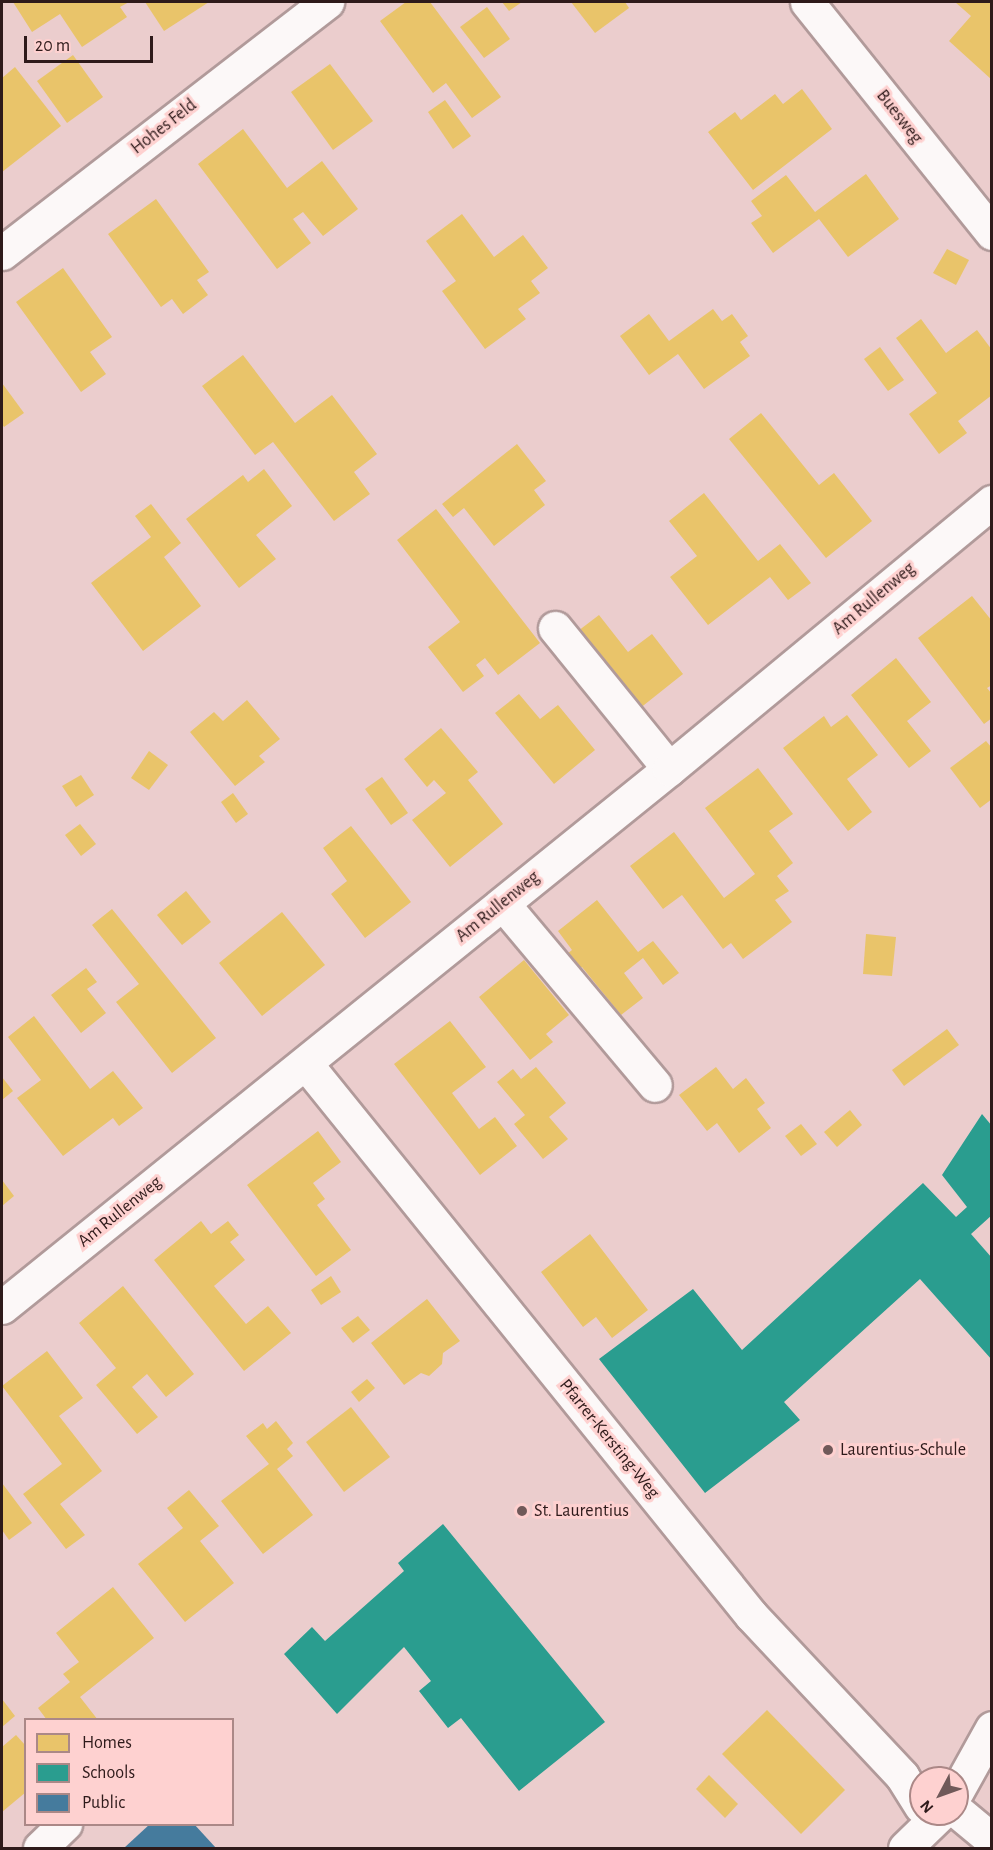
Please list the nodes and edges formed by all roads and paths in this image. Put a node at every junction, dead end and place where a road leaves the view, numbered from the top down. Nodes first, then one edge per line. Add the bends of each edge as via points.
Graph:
1 (327, 2) edge
2 (807, 2) edge
3 (293, 11) edge
4 (992, 233) edge
5 (2, 253) edge
6 (992, 502) edge
7 (555, 628) dead end
8 (669, 769) junction
9 (503, 904) junction
10 (306, 1064) junction
11 (655, 1085) dead end
12 (2, 1308) edge
13 (992, 1728) edge
14 (969, 1769) edge
15 (909, 1784) edge
16 (63, 1826) edge
17 (924, 1826) edge
18 (962, 1826) edge
19 (992, 1840) edge
20 (40, 1848) edge
21 (905, 1848) edge

1 - 3 street, Hohes Feld
2 - 4 street, Buesweg
3 - 5 street, Hohes Feld
6 - 8 street, Am Rullenweg
7 - 8 street
8 - 9 street, Am Rullenweg
9 - 10 street, Am Rullenweg via 370,1008
9 - 11 street
10 - 12 street, Am Rullenweg
10 - 15 street, Pfarrer-Kersting-Weg via 751,1615
13 - 14 street
16 - 20 street
17 - 21 street
18 - 19 street, Pfarrer-Kersting-Weg

